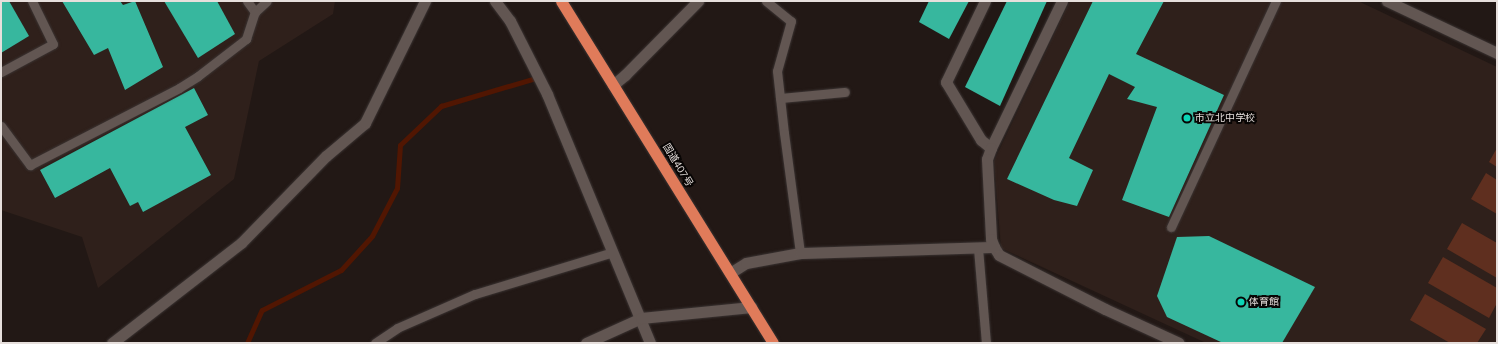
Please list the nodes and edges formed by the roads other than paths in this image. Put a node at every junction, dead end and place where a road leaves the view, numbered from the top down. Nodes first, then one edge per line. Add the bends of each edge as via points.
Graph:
1 (32, 1) edge
2 (248, 1) edge
3 (267, 1) edge
4 (425, 1) edge
5 (495, 1) edge
6 (561, 1) edge
7 (698, 1) edge
8 (766, 1) edge
9 (985, 1) edge
10 (1062, 1) edge
11 (1276, 1) edge
12 (1387, 1) edge
13 (255, 12) junction
14 (1497, 53) edge
15 (1, 72) edge
16 (613, 84) junction
17 (845, 92) dead end
18 (780, 98) junction
19 (1, 126) edge
20 (991, 148) junction
21 (1171, 227) dead end
22 (994, 247) junction
23 (978, 248) junction
24 (613, 252) junction
25 (800, 253) junction
26 (730, 273) junction
27 (751, 307) junction
28 (641, 318) junction
29 (112, 343) edge
30 (375, 343) edge
31 (586, 343) edge
32 (650, 343) edge
33 (773, 343) edge
34 (986, 343) edge
35 (1179, 343) edge

1 - 15 lane via 53,44
2 - 13 lane
3 - 13 lane
4 - 29 street via 365,123 326,156 241,243
5 - 24 street via 510,20 547,94
6 - 16 highway, 国道407号
7 - 16 street
8 - 18 lane via 791,21 778,71
9 - 20 street via 946,82 981,140
10 - 20 street
11 - 21 lane
12 - 14 street
13 - 19 lane via 246,39 198,76 30,165
16 - 26 highway, 国道407号
17 - 18 lane
18 - 25 lane
20 - 22 street via 987,160 991,239
22 - 23 street
22 - 35 street via 999,255
23 - 25 street
23 - 34 lane
24 - 28 street
24 - 30 lane via 475,294 397,328
25 - 26 street via 746,262
26 - 27 highway, 国道407号
27 - 28 street
27 - 33 highway, 国道407号
28 - 31 street
28 - 32 street

